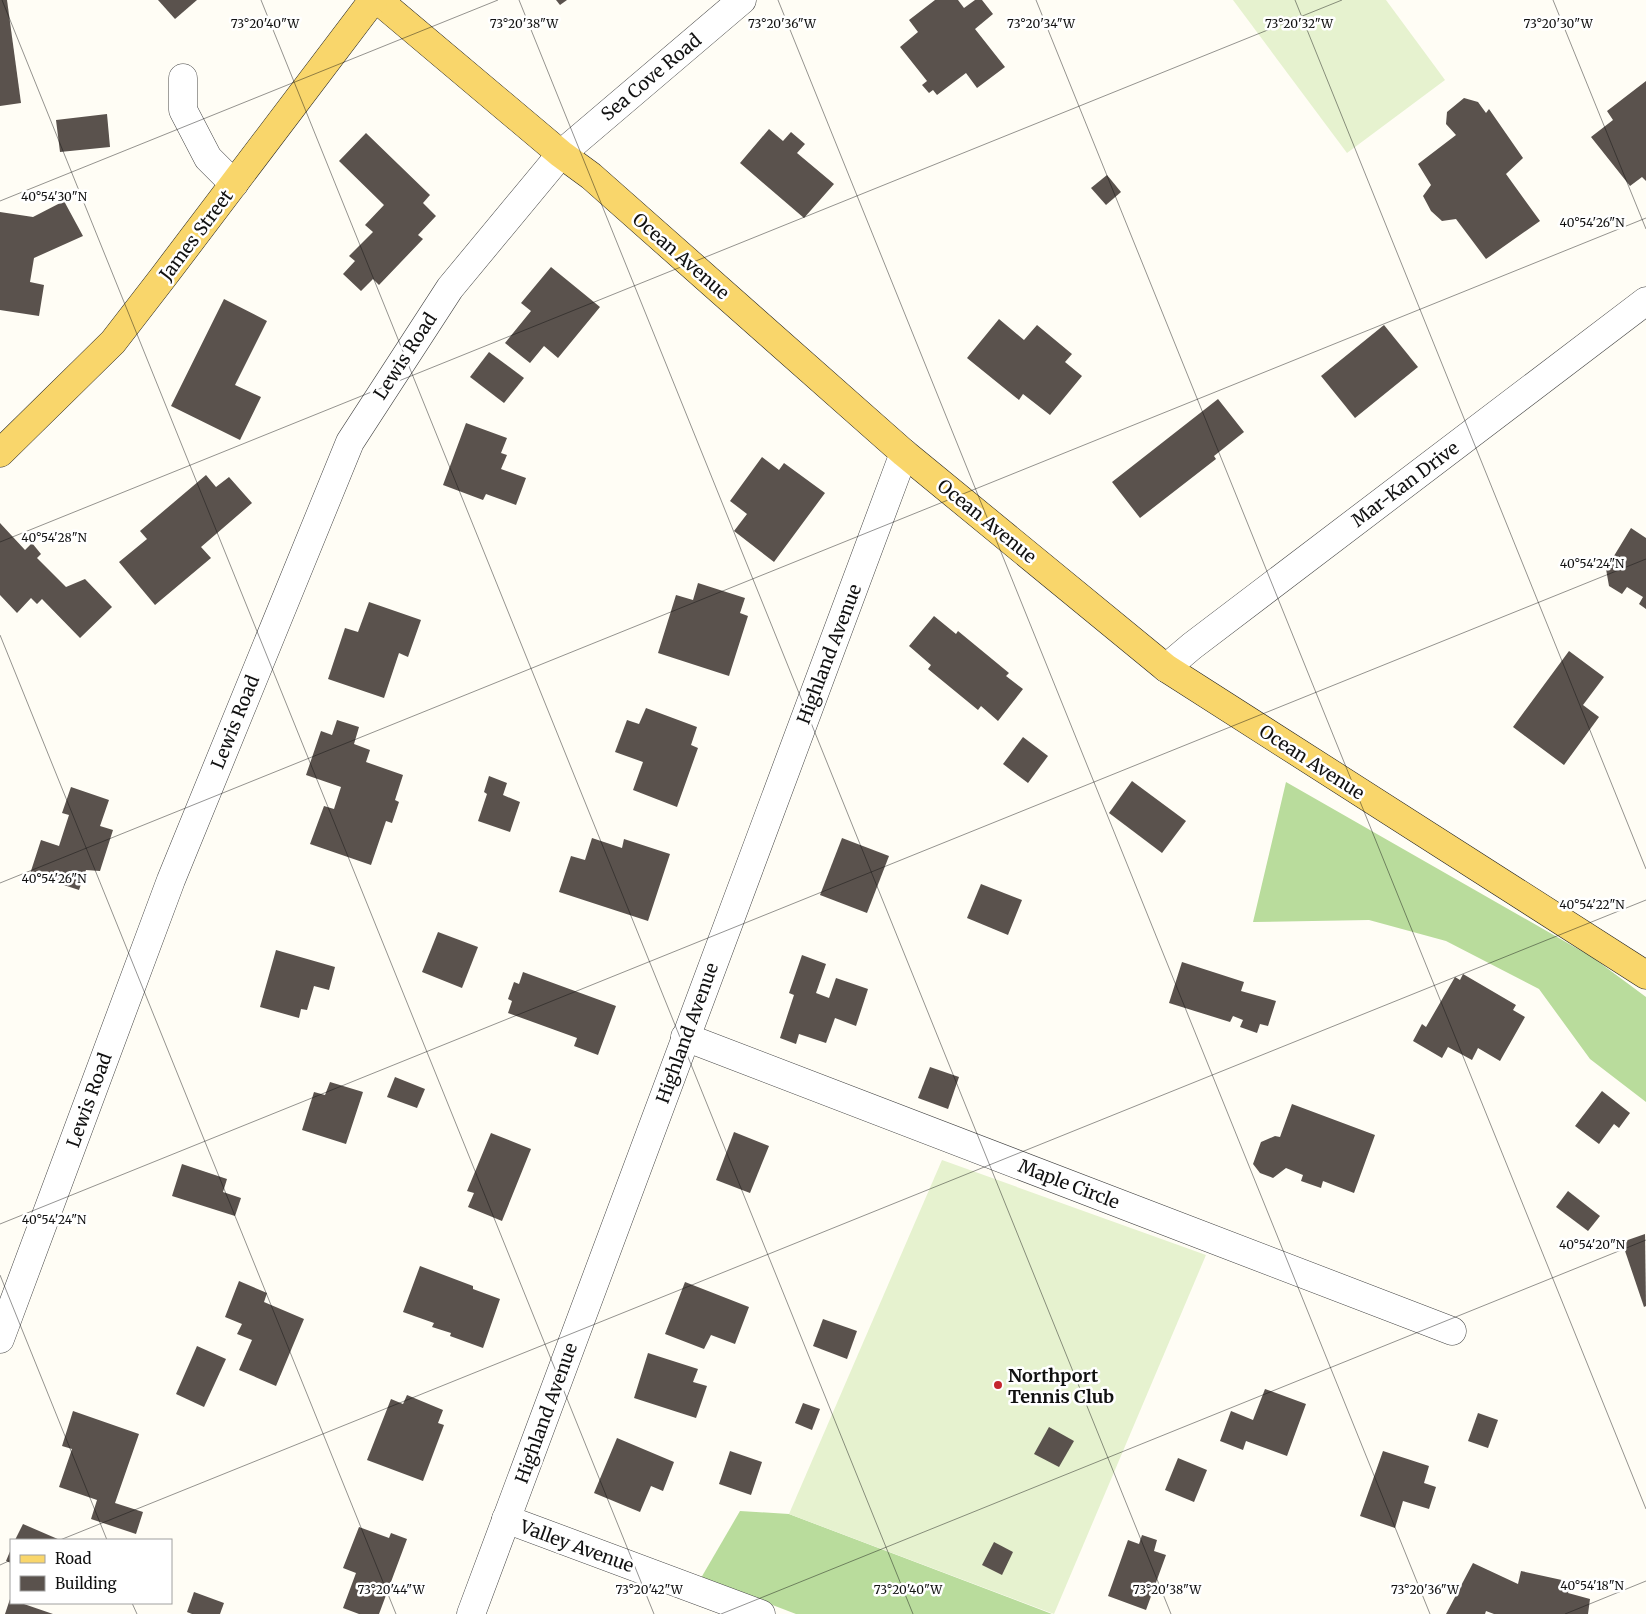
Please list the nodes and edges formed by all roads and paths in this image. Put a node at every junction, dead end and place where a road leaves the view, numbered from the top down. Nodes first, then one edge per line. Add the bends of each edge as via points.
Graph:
1 (373, 0) edge
2 (378, 0) edge
3 (742, 0) edge
4 (183, 78) dead end
5 (561, 154) junction
6 (234, 184) junction
7 (1646, 301) edge
8 (0, 453) edge
9 (904, 453) junction
10 (1166, 668) junction
11 (1646, 975) edge
12 (685, 1037) junction
13 (1452, 1331) dead end
14 (0, 1339) edge
15 (506, 1519) junction
16 (471, 1614) edge
17 (761, 1614) edge

1 - 6 main road, James Street
2 - 5 main road, Ocean Avenue
3 - 5 street, Sea Cove Road
4 - 6 street via 183,110 208,158
5 - 9 main road, Ocean Avenue via 591,176
5 - 14 street, Lewis Road via 450,288 350,442 171,880
6 - 8 main road, James Street via 113,342
7 - 10 street, Mar-Kan Drive
9 - 10 main road, Ocean Avenue
9 - 12 street, Highland Avenue
10 - 11 main road, Ocean Avenue
12 - 13 street, Maple Circle
12 - 15 street, Highland Avenue
15 - 16 street, Highland Avenue
15 - 17 street, Valley Avenue

